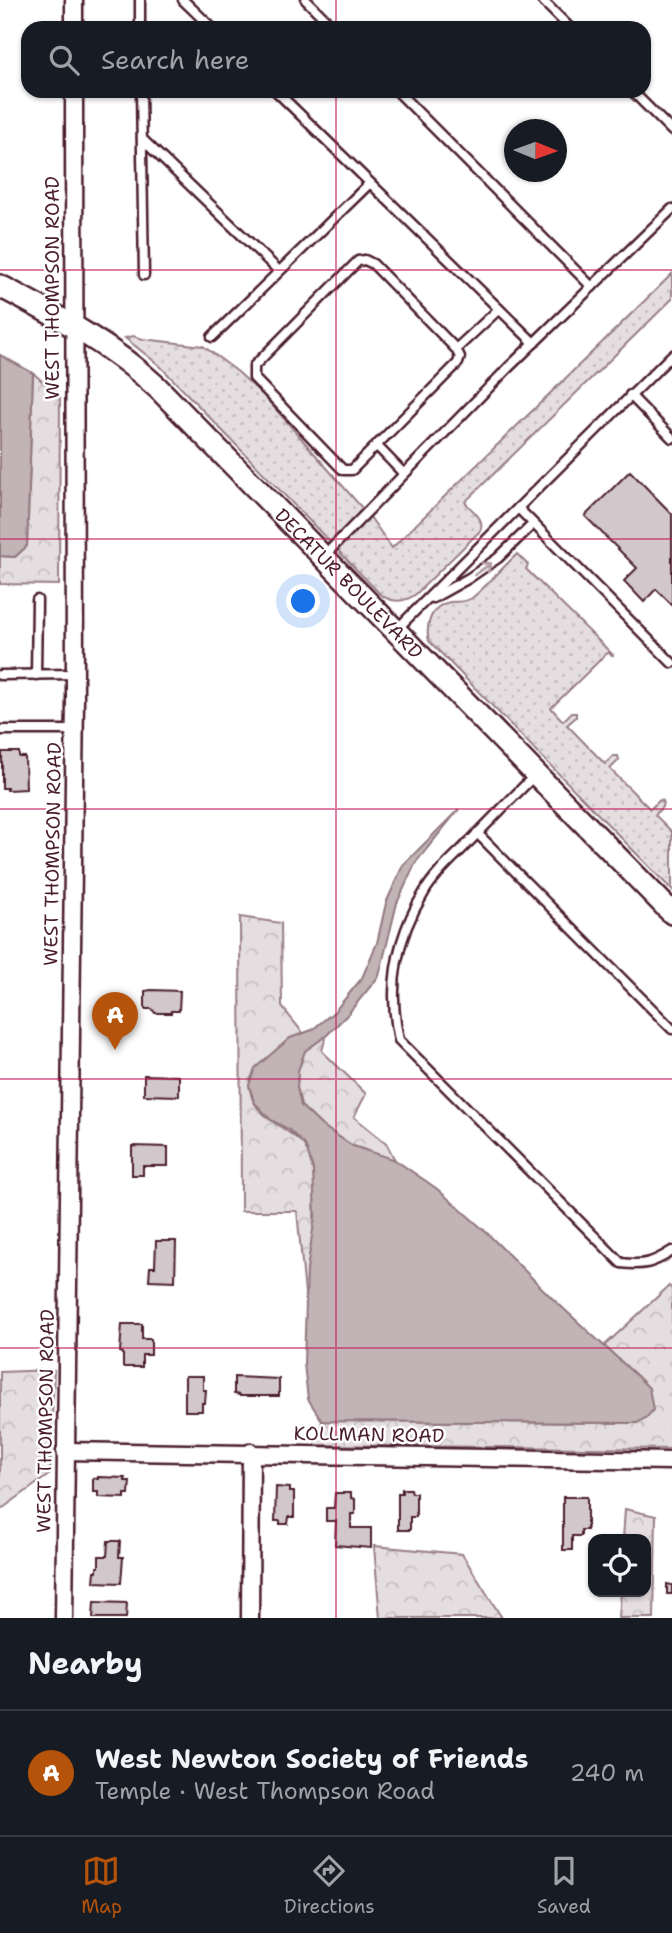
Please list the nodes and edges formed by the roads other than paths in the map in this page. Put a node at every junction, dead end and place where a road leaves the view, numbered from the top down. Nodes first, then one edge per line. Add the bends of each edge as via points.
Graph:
1 (74, 0) edge
2 (140, 0) edge
3 (183, 0) edge
4 (306, 0) edge
5 (542, 0) edge
6 (74, 21) edge
7 (140, 21) edge
8 (205, 21) edge
9 (327, 21) edge
10 (562, 21) edge
11 (74, 98) edge
12 (141, 98) edge
13 (283, 98) edge
14 (404, 98) edge
15 (639, 98) edge
16 (672, 131) edge
17 (142, 139) junction
18 (370, 183) junction
19 (672, 209) edge
20 (279, 271) junction
21 (144, 275) dead end
22 (0, 286) edge
23 (592, 287) junction
24 (499, 309) junction
25 (73, 324) junction
26 (212, 337) dead end
27 (534, 343) junction
28 (456, 349) junction
29 (672, 355) edge
30 (630, 396) junction
31 (672, 438) edge
32 (376, 445) junction
33 (404, 474) junction
34 (518, 508) junction
35 (533, 524) junction
36 (323, 557) junction
37 (37, 600) dead end
38 (424, 603) junction
39 (395, 631) junction
40 (672, 663) edge
41 (75, 674) junction
42 (0, 675) edge
43 (36, 675) junction
44 (0, 730) edge
45 (74, 730) junction
46 (536, 774) junction
47 (477, 834) junction
48 (672, 913) edge
49 (672, 1029) edge
50 (672, 1251) edge
51 (65, 1451) junction
52 (251, 1452) junction
53 (672, 1461) edge
54 (64, 1618) edge
55 (250, 1618) edge

1 - 6 street
2 - 7 lane
3 - 8 lane
4 - 9 lane
5 - 10 lane
11 - 25 street, WEST THOMPSON ROAD
12 - 17 lane
13 - 18 lane
14 - 23 lane
15 - 16 lane
17 - 20 lane
17 - 21 lane
18 - 20 lane
18 - 24 lane
19 - 23 lane
20 - 26 lane
22 - 25 street, DECATUR BOULEVARD
23 - 27 lane
24 - 27 lane
24 - 28 lane
25 - 36 street, DECATUR BOULEVARD via 147,377
25 - 41 street, WEST THOMPSON ROAD
27 - 33 lane
28 - 32 lane via 458,363
28 - 32 lane via 365,260 358,261 254,366 254,378 343,470 352,470
29 - 30 lane
30 - 31 lane
30 - 34 lane
32 - 33 lane
33 - 36 lane
34 - 35 lane
34 - 38 lane
38 -> 35 lane via 470,579
35 - 40 lane
36 - 39 street, DECATUR BOULEVARD
37 - 43 lane
38 - 39 lane
39 - 46 street, DECATUR BOULEVARD
41 - 43 lane
41 - 45 street, WEST THOMPSON ROAD
42 - 43 lane
44 - 45 lane
45 - 51 street, WEST THOMPSON ROAD
46 - 47 lane
46 - 48 street, DECATUR BOULEVARD
47 - 49 lane
47 - 50 lane via 426,889 405,933 393,981 399,1040 621,1263 655,1262
51 - 52 street, KOLLMAN ROAD
51 - 54 street, WEST THOMPSON ROAD
52 - 53 street, KOLLMAN ROAD
52 - 55 street

